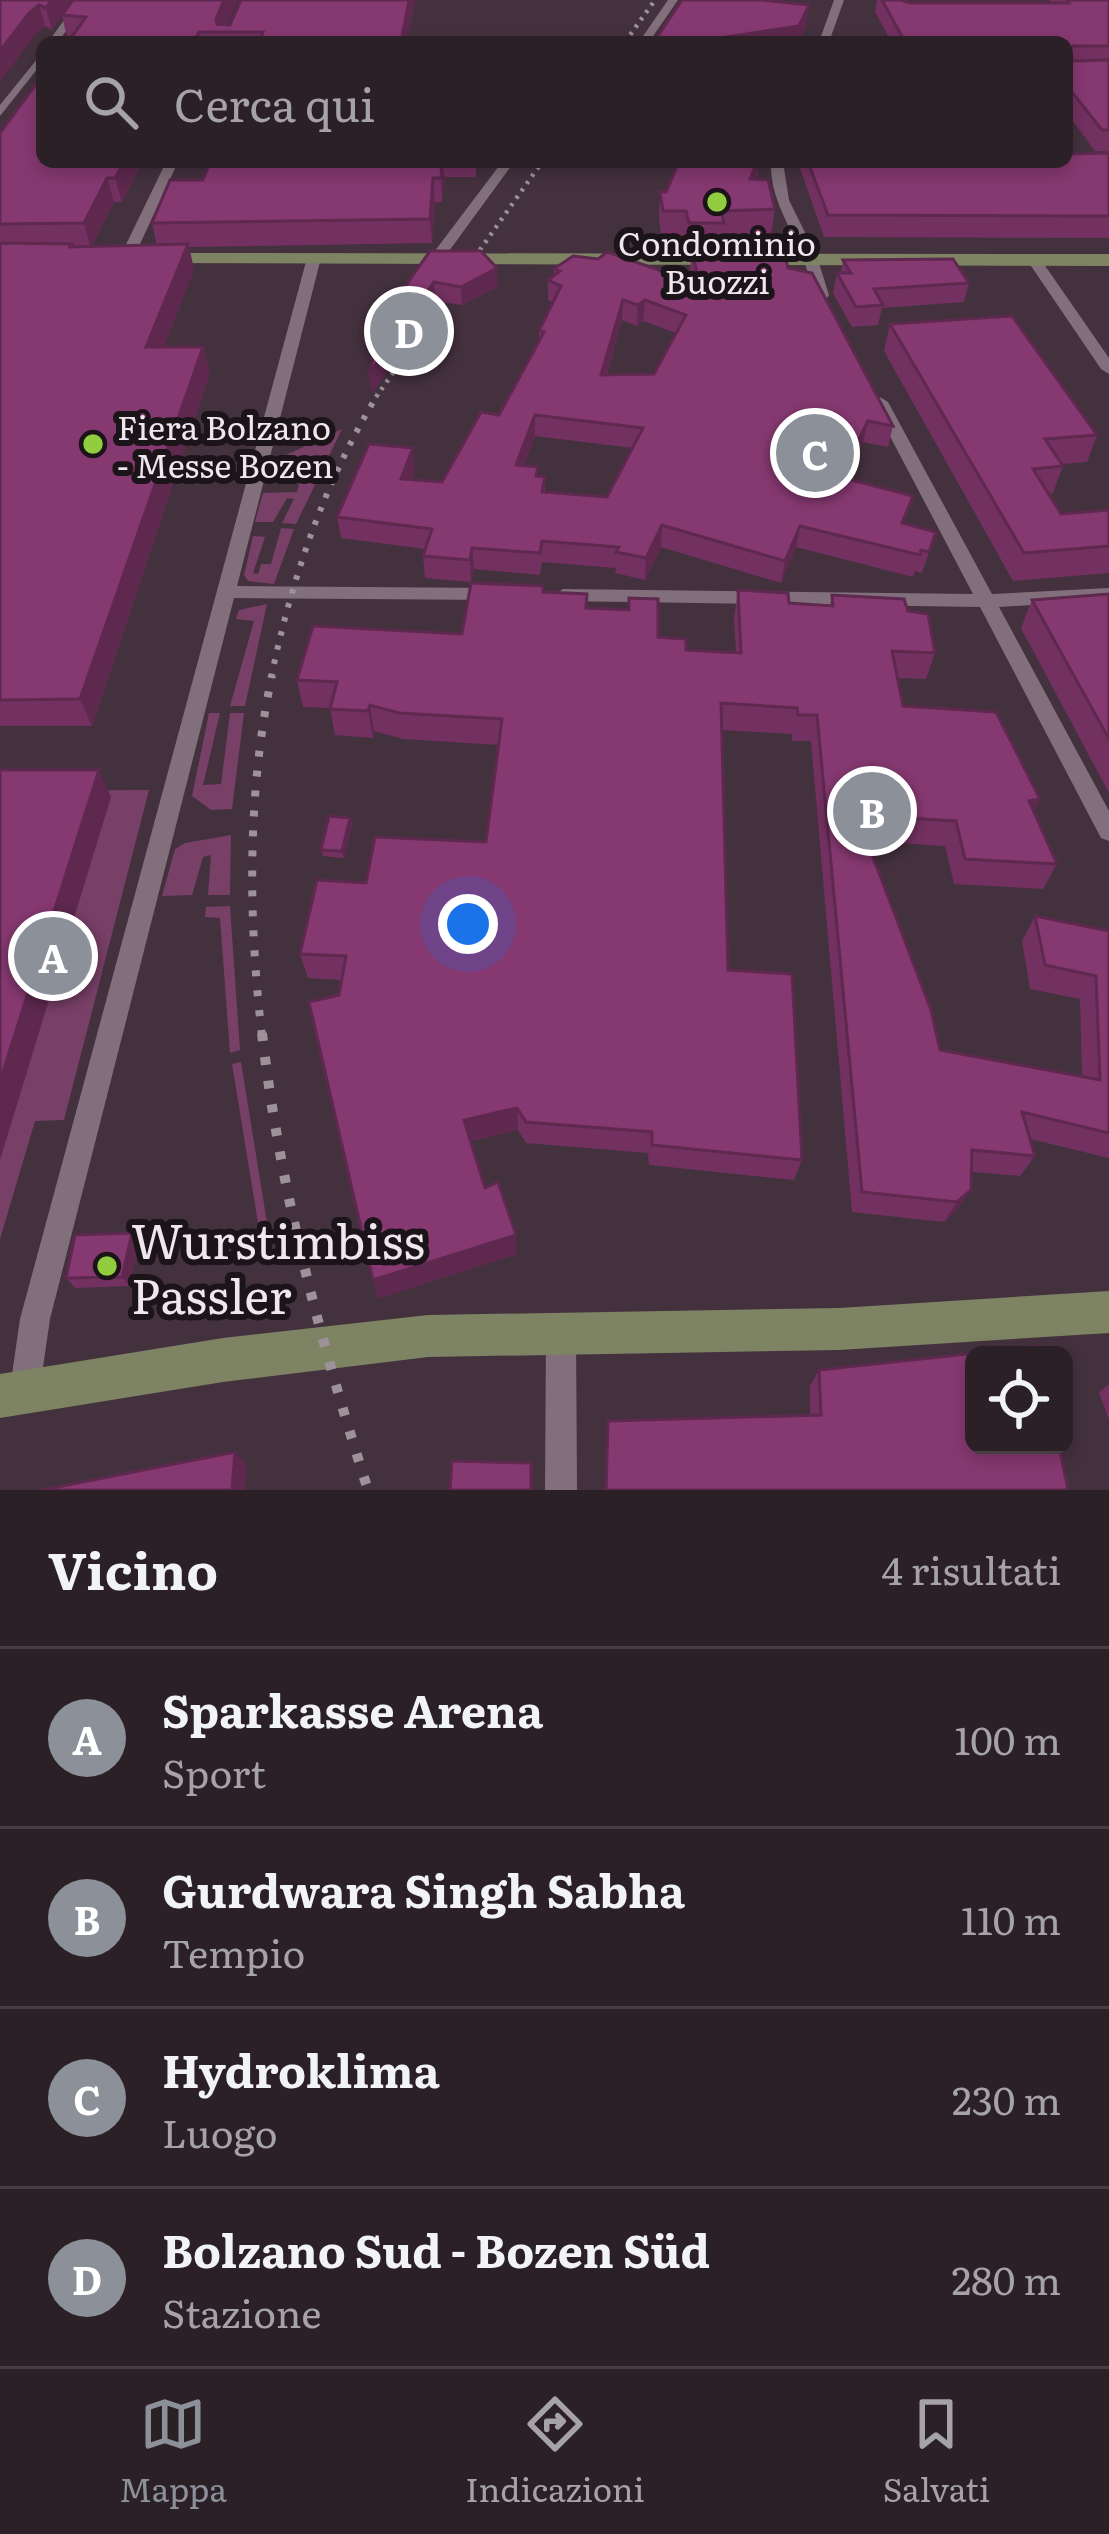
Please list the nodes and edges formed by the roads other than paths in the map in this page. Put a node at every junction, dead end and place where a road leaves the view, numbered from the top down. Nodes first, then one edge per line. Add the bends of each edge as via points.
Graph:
1 (84, 0) edge
2 (673, 0) edge
3 (839, 0) edge
4 (57, 36) edge
5 (648, 36) edge
6 (826, 36) edge
7 (36, 66) edge
8 (0, 113) edge
9 (169, 168) edge
10 (504, 168) edge
11 (778, 168) edge
12 (314, 258) junction
13 (103, 259) edge
14 (126, 259) junction
15 (436, 259) junction
16 (812, 260) junction
17 (1034, 260) junction
18 (1109, 260) edge
19 (835, 318) edge
20 (1109, 369) edge
21 (868, 379) edge
22 (227, 592) junction
23 (522, 594) edge
24 (1109, 594) edge
25 (544, 595) edge
26 (988, 601) junction
27 (1109, 832) edge
28 (1109, 1312) edge
29 (561, 1333) junction
30 (12, 1396) edge
31 (561, 1490) edge

1 - 4 street
2 - 5 street
3 - 6 street
7 - 8 street
9 - 14 street
10 - 15 street
11 - 16 street via 784,206
12 - 14 main road
12 - 15 main road
12 - 22 street
13 - 14 main road
15 - 16 main road
16 - 17 main road
16 - 19 street
17 - 18 main road
17 - 20 street
21 - 26 street
22 - 23 street
22 - 30 street
24 - 26 street
25 - 26 street
26 - 27 street
28 - 29 main road via 839,1329
29 - 30 main road via 428,1336
29 - 31 street

